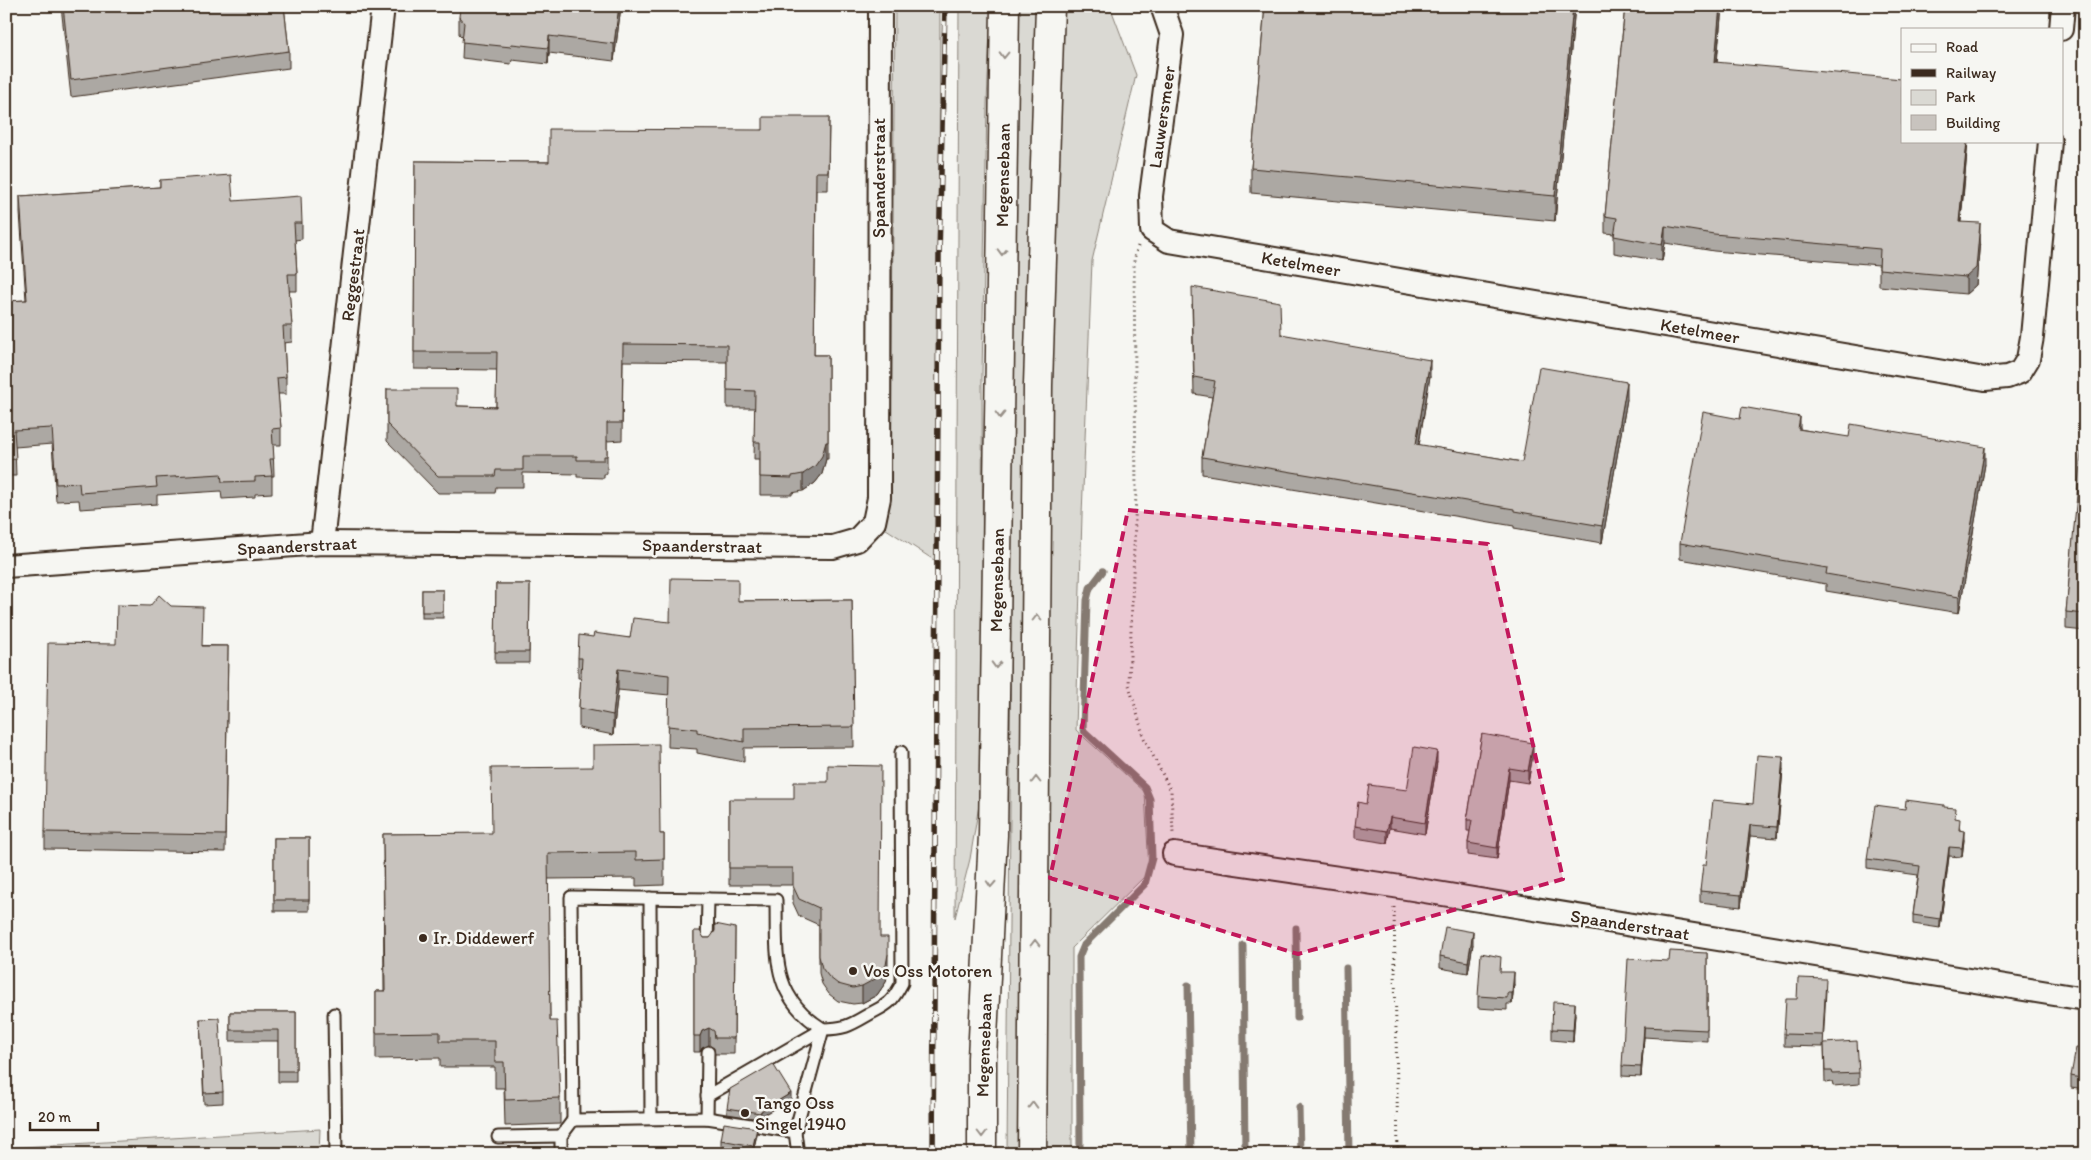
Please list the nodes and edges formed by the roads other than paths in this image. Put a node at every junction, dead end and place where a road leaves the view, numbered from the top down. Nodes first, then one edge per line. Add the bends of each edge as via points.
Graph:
1 (383, 6) edge
2 (880, 6) edge
3 (1005, 6) edge
4 (1050, 6) edge
5 (1162, 6) edge
6 (2063, 6) edge
7 (2061, 28) edge
8 (2050, 142) edge
9 (1152, 230) joint
10 (322, 543) junction
11 (6, 566) edge
12 (901, 752) dead end
13 (1174, 854) road end
14 (650, 898) junction
15 (708, 898) junction
16 (707, 948) edge
17 (2085, 999) edge
18 (334, 1014) dead end
19 (823, 1029) junction
20 (708, 1052) dead end
21 (707, 1096) junction
22 (651, 1118) junction
23 (707, 1118) junction
24 (573, 1120) junction
25 (794, 1132) junction
26 (561, 1136) junction
27 (498, 1137) dead end
28 (336, 1154) edge
29 (561, 1154) edge
30 (798, 1154) edge
31 (982, 1154) edge
32 (1032, 1154) edge

1 - 10 street, Reggestraat
2 - 10 street, Spaanderstraat via 879,498 874,522 857,540 832,547
3 -> 31 main road, Megensebaan via 993,835 982,1058
32 -> 4 main road via 1038,385
5 - 9 street, Lauwersmeer via 1172,34 1151,196
6 - 7 street
8 - 9 street, Ketelmeer via 2028,359 2020,372 2007,377 1984,379 1169,241
10 - 11 street, Spaanderstraat
12 - 19 lane via 902,983 883,1009 841,1029
13 - 17 street, Spaanderstraat via 1394,886
14 - 15 lane
14 - 22 lane
14 - 24 lane via 572,897
15 - 16 lane
15 - 19 lane via 776,900 777,967 783,987 808,1020
18 - 28 lane
19 - 21 lane
19 - 25 lane
20 - 21 lane
21 - 23 lane
22 - 23 lane
22 - 24 lane
23 - 25 lane
24 - 26 lane
25 - 30 lane
26 - 27 lane
26 - 29 lane

